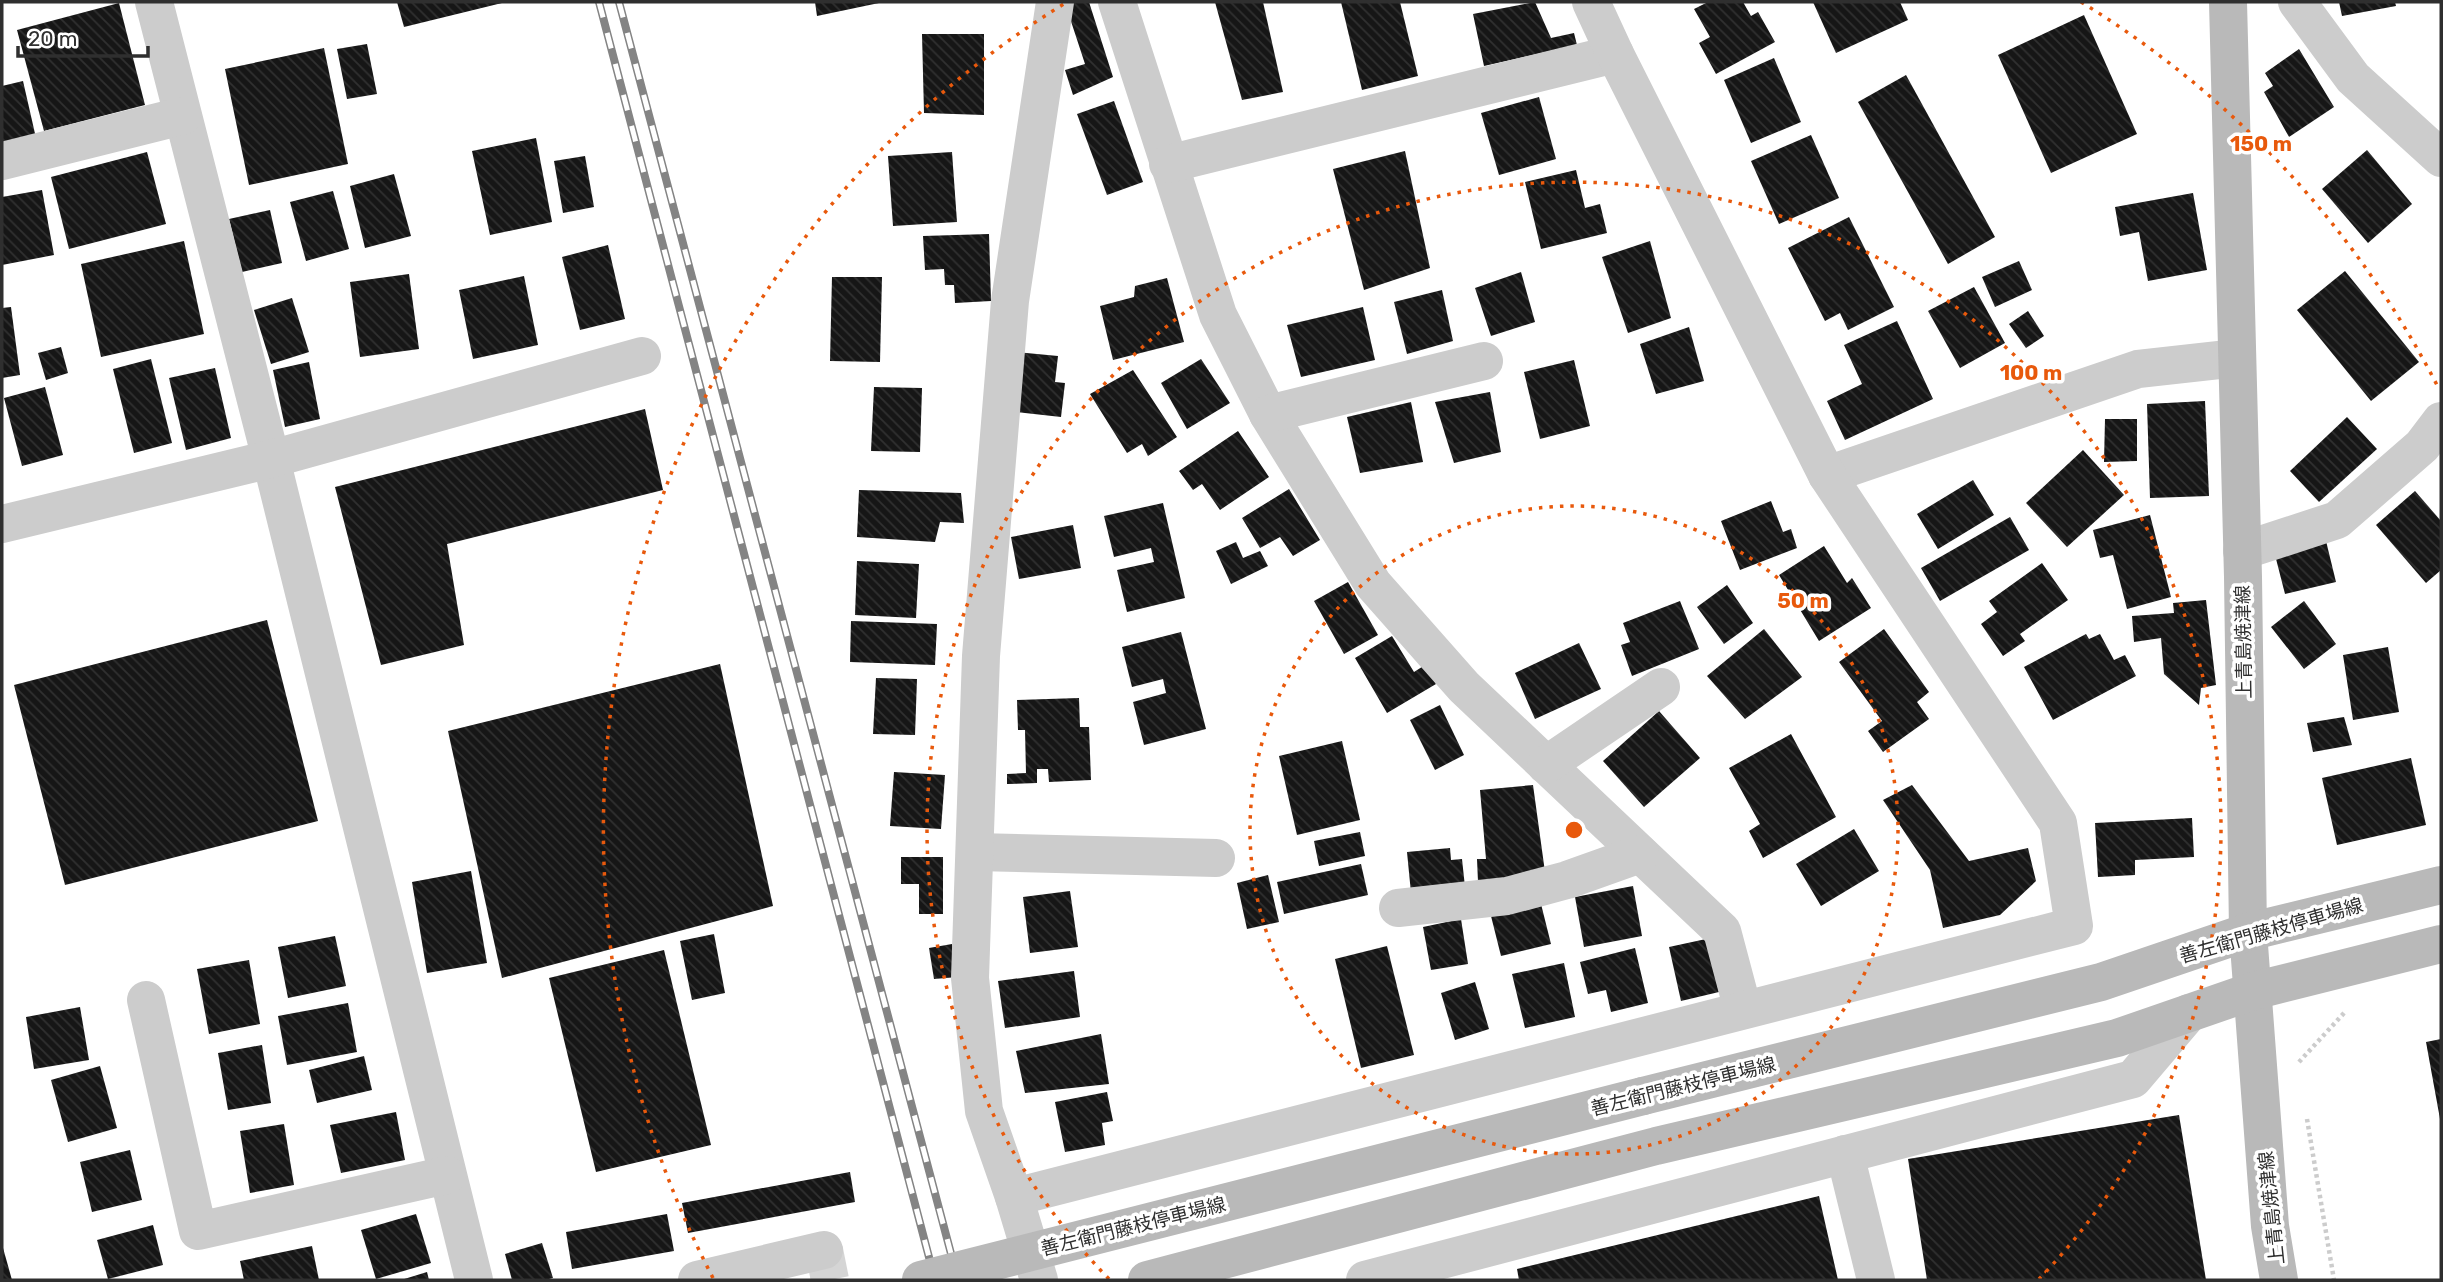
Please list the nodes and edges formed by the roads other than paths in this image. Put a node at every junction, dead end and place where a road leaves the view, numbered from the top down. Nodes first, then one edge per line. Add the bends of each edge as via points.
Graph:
1 (154, 2) edge
2 (1117, 2) edge
3 (1591, 2) edge
4 (2228, 2) edge
5 (2297, 2) edge
6 (1052, 6) edge
7 (1615, 54) junction
8 (182, 116) junction
9 (2441, 158) edge
10 (2, 162) edge
11 (1168, 164) junction
12 (642, 356) dead end
13 (2237, 358) junction
14 (1484, 361) dead end
15 (1268, 414) junction
16 (2441, 421) edge
17 (271, 459) junction
18 (1827, 475) junction
19 (2, 524) edge
20 (2242, 551) junction
21 (1661, 687) dead end
22 (1546, 765) junction
23 (975, 852) junction
24 (1640, 854) junction
25 (1216, 858) dead end
26 (2441, 885) edge
27 (1398, 908) dead end
28 (2248, 932) junction
29 (2441, 944) edge
30 (2253, 991) junction
31 (146, 1000) dead end
32 (1743, 1010) junction
33 (2189, 1013) junction
34 (1845, 1154) junction
35 (447, 1175) junction
36 (1014, 1197) junction
37 (824, 1250) dead end
38 (474, 1280) edge
39 (696, 1280) edge
40 (921, 1280) edge
41 (1039, 1280) edge
42 (1147, 1280) edge
43 (1365, 1280) edge
44 (1876, 1280) edge
45 (2279, 1280) edge

1 - 8 street
2 - 11 street
3 - 7 street
4 - 13 main road, 上青島焼津線
5 - 9 street via 2353,78
6 - 23 street via 1010,301 981,656
7 - 11 street
7 - 18 street
8 - 10 street
8 - 17 street
11 - 15 street via 1218,315
12 - 17 street
13 - 18 street via 2138,369
13 - 20 main road, 上青島焼津線
14 - 15 street
15 - 22 street via 1373,584 1464,687
16 - 20 street via 2422,446 2337,520
17 - 19 street
17 - 35 street
18 - 32 street via 2058,823 2074,926
20 - 28 main road, 上青島焼津線
21 - 22 street
22 - 24 street
23 - 25 street
23 - 36 street via 970,978 984,1111
24 - 27 street via 1507,896
24 - 32 street via 1722,931
26 - 28 main road, 善左衛門藤枝停車場線
28 - 30 main road, 上青島焼津線
28 - 40 main road, 善左衛門藤枝停車場線, bridge via 2101,982
29 - 30 main road
30 - 33 main road
30 - 45 main road, 上青島焼津線 via 2270,1226
31 - 35 street via 198,1231
32 - 36 street
33 - 34 street via 2133,1079
33 - 42 main road via 2117,1038 1656,1146
34 - 43 street
34 - 44 street
35 - 38 street
36 - 41 street
37 - 39 street

